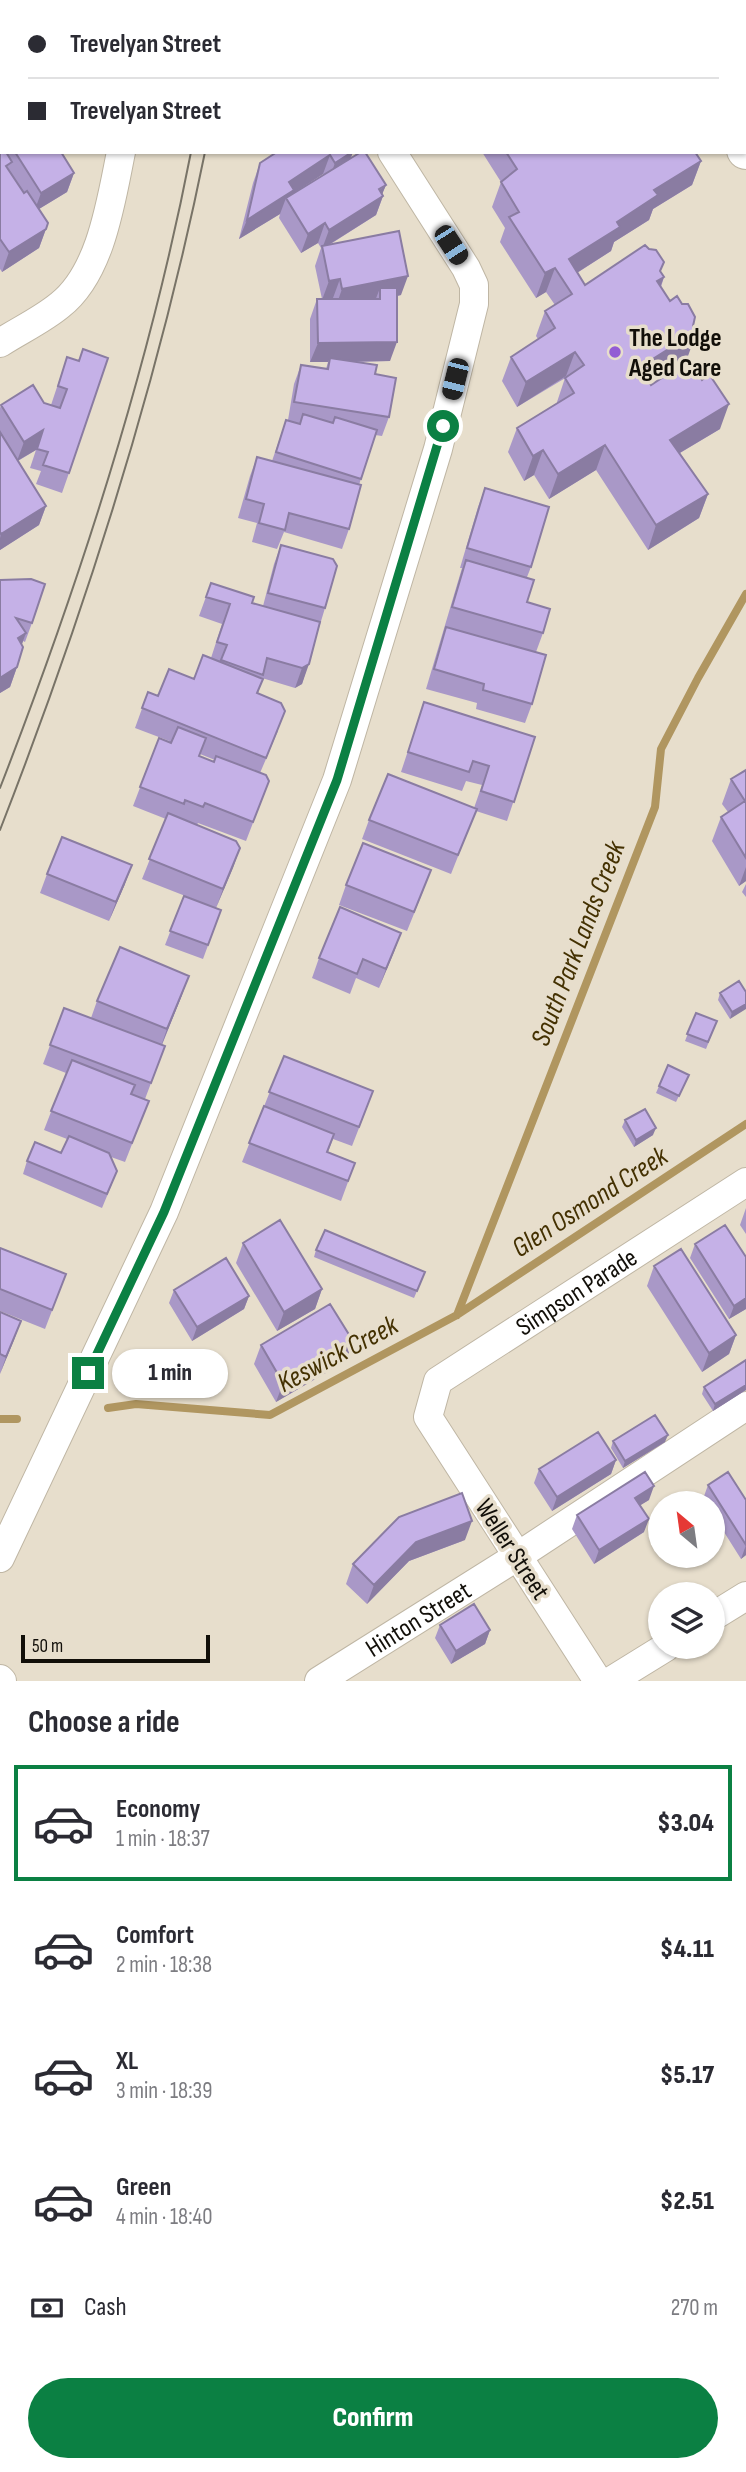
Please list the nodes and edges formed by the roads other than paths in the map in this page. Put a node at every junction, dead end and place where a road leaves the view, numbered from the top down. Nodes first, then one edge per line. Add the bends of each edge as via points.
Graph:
1 (121, 154) edge
2 (393, 154) edge
3 (0, 343) edge
4 (746, 1182) edge
5 (746, 1406) edge
6 (428, 1417) joint
7 (518, 1556) junction
8 (0, 1558) edge
9 (746, 1596) edge
10 (725, 1609) edge
11 (648, 1658) edge
12 (319, 1681) edge
13 (598, 1681) edge
14 (611, 1681) edge

1 - 3 street via 109,213 87,272 61,305
2 - 8 street via 474,285 474,304 441,436 337,780 164,1212
4 - 6 street, Simpson Parade via 438,1381
5 - 7 street, Hinton Street
6 - 7 street, Weller Street
7 - 12 street, Hinton Street
7 - 13 street, Weller Street
9 - 10 street
11 - 14 street

